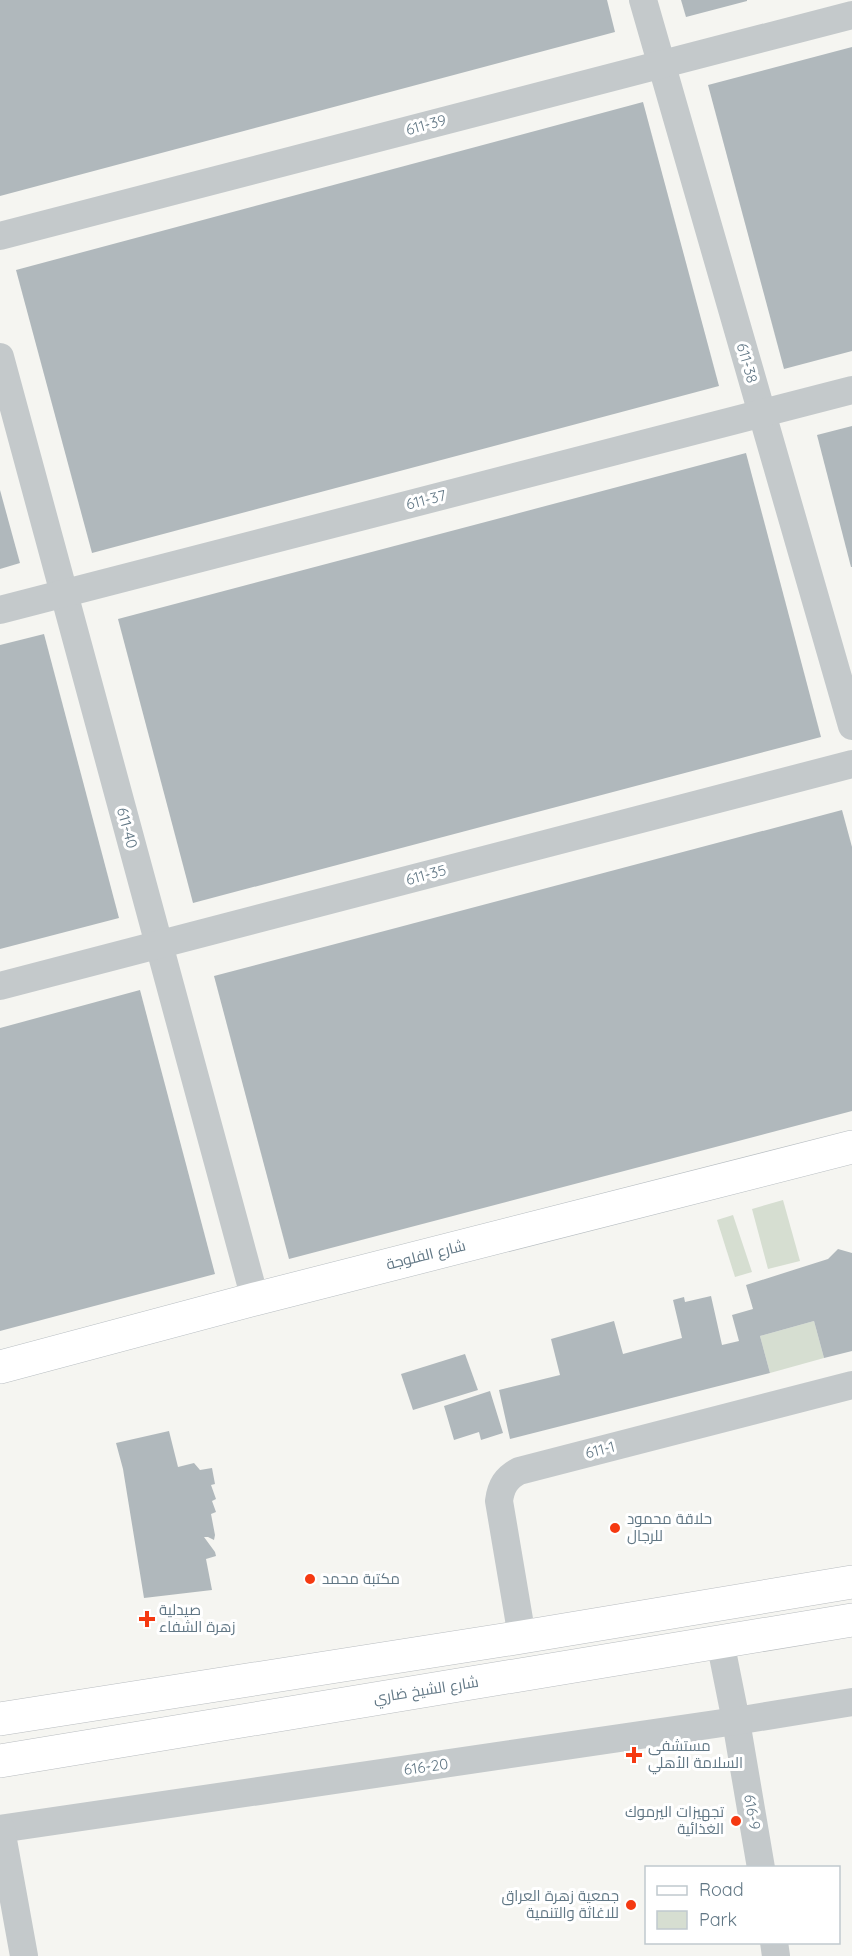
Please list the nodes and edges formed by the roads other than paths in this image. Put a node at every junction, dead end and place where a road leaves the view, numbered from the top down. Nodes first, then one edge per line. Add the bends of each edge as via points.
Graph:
1 (643, 0) edge
2 (852, 15) edge
3 (662, 64) junction
4 (0, 236) edge
5 (0, 357) edge
6 (852, 390) edge
7 (762, 414) junction
8 (64, 593) junction
9 (0, 610) edge
10 (852, 726) edge
11 (852, 764) edge
12 (159, 945) junction
13 (0, 986) edge
14 (852, 1147) edge
15 (255, 1299) junction
16 (0, 1367) edge
17 (852, 1385) edge
18 (852, 1582) edge
19 (852, 1620) edge
20 (522, 1637) junction
21 (720, 1641) junction
22 (852, 1702) edge
23 (0, 1719) edge
24 (736, 1721) junction
25 (0, 1761) edge
26 (1, 1829) edge
27 (761, 1866) edge
28 (24, 1956) edge

1 - 3 street, 611-38
2 - 3 street, 611-39
3 - 4 street, 611-39
3 - 7 street, 611-38
5 - 8 street, 611-40
6 - 7 street, 611-37
7 - 8 street, 611-37
7 - 10 street, 611-38
8 - 9 street, 611-37
8 - 12 street, 611-40
11 - 12 street, 611-35
12 - 13 street, 611-35
12 - 15 street, 611-40
14 - 15 main road, شارع الفلوجة
15 - 16 main road, شارع الفلوجة
17 - 20 street, 611-1 via 510,1475 499,1501
18 - 20 main road
19 - 21 main road, شارع الشيخ ضاري
20 - 23 main road
21 - 24 street, 616-9
21 - 25 main road, شارع الشيخ ضاري
22 - 24 street, 616-20
24 - 26 street, 616-20
24 - 27 street, 616-9
26 - 28 street

